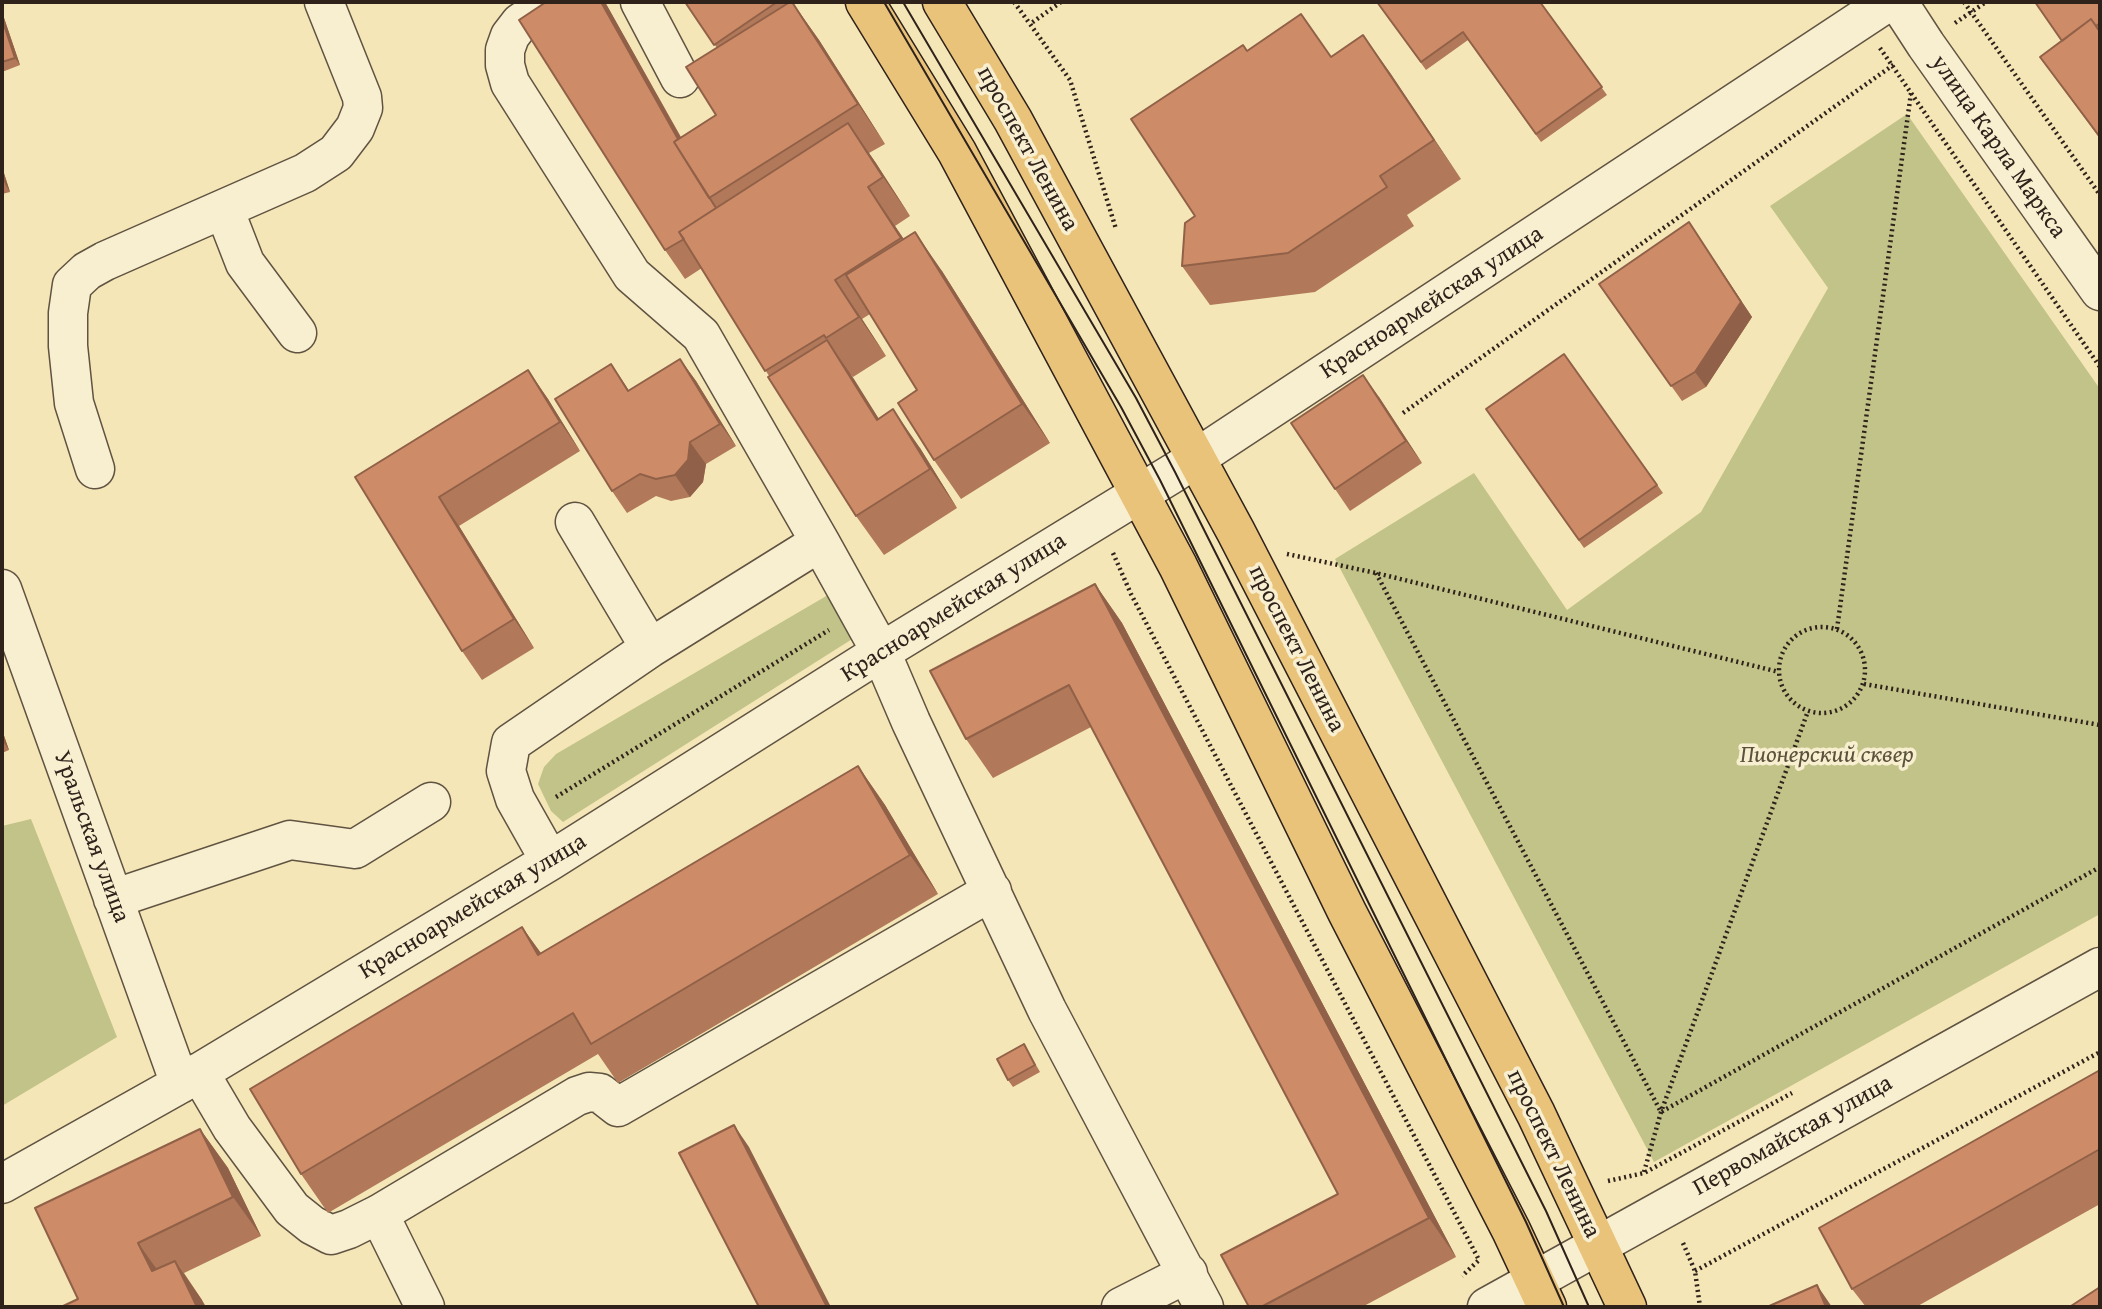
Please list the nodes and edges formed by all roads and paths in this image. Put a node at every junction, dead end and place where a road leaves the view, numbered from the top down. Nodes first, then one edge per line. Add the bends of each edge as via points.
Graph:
1 (324, 2) edge
2 (551, 2) edge
3 (640, 2) edge
4 (865, 2) edge
5 (942, 2) edge
6 (1014, 2) edge
7 (1898, 2) edge
8 (1964, 2) edge
9 (1986, 2) edge
10 (1875, 11) edge
11 (1971, 11) junction
12 (1030, 24) dead end
13 (1926, 45) junction
14 (1892, 65) junction
15 (680, 78) dead end
16 (1911, 93) junction
17 (2100, 195) edge
18 (224, 209) junction
19 (2100, 291) edge
20 (297, 333) dead end
21 (2100, 367) edge
22 (1403, 413) dead end
23 (1196, 458) junction
24 (95, 469) dead end
25 (1138, 494) junction
26 (575, 522) dead end
27 (820, 542) junction
28 (1112, 552) dead end
29 (1281, 552) dead end
30 (1376, 573) junction
31 (2, 589) edge
32 (860, 611) junction
33 (1837, 629) junction
34 (650, 648) junction
35 (881, 652) junction
36 (1779, 672) junction
37 (1864, 684) junction
38 (1808, 711) junction
39 (2100, 725) edge
40 (431, 802) dead end
41 (525, 816) junction
42 (550, 861) junction
43 (2100, 867) edge
44 (992, 891) junction
45 (113, 899) junction
46 (2100, 967) edge
47 (2100, 1052) edge
48 (190, 1078) junction
49 (1661, 1112) junction
50 (1644, 1173) dead end
51 (2, 1184) edge
52 (379, 1214) junction
53 (1683, 1243) dead end
54 (1598, 1246) junction
55 (1695, 1271) junction
56 (1188, 1273) junction
57 (1462, 1276) dead end
58 (1541, 1294) edge
59 (425, 1307) edge
60 (1121, 1307) edge
61 (1204, 1307) edge
62 (1487, 1307) edge
63 (1627, 1307) edge
64 (1700, 1307) edge

1 - 18 street via 362,97 355,128 336,153 306,173
2 - 27 street via 520,23 510,36 505,50 510,83 632,275 701,335
3 - 15 street
4 - 25 main road via 957,152
5 - 23 main road, проспект Ленина via 1013,120
6 - 12 path
7 - 13 street, улица Карла Маркса
8 - 11 path
9 - 11 path
10 - 14 path
10 - 23 street, Красноармейская улица
11 - 13 path
11 - 17 path
13 - 14 path
13 - 19 street, улица Карла Маркса
14 - 16 path
14 - 22 path
16 - 21 path
16 - 33 path
18 - 20 street via 245,263
18 - 24 street via 105,261 72,285 68,346 74,403
23 - 25 street, Красноармейская улица
23 - 54 main road, проспект Ленина via 1536,1114
25 - 35 street, Красноармейская улица
25 - 58 main road
26 - 34 street
27 - 32 street
27 - 34 street
28 - 57 path via 1479,1260
29 - 30 path
30 - 36 path
30 - 49 path
31 - 45 street, Уральская улица
32 - 35 street
32 - 41 path
33 - 36 path via 1821,626 1790,640 1781,655
33 - 37 path via 1862,651
34 - 41 street via 511,743 506,771
35 - 42 street, Красноармейская улица
35 - 44 street
36 - 38 path via 1793,702
37 - 38 path via 1855,699 1841,709
37 - 39 path
38 - 49 path
40 - 45 street via 355,849 290,841
41 - 42 street
42 - 48 street, Красноармейская улица
43 - 49 path
44 - 52 street via 618,1107 600,1093 577,1096
44 - 56 street via 1073,1061
45 - 48 street, Уральская улица
46 - 54 street, Первомайская улица
47 - 55 path
48 - 51 street, Красноармейская улица
48 - 52 street, Уральская улица via 292,1209 312,1225 331,1236
49 - 50 path
52 - 59 street
53 - 55 path
54 - 58 street, Первомайская улица
54 - 63 main road, проспект Ленина
55 - 64 path
56 - 60 street
56 - 61 street
58 - 62 street, Первомайская улица

